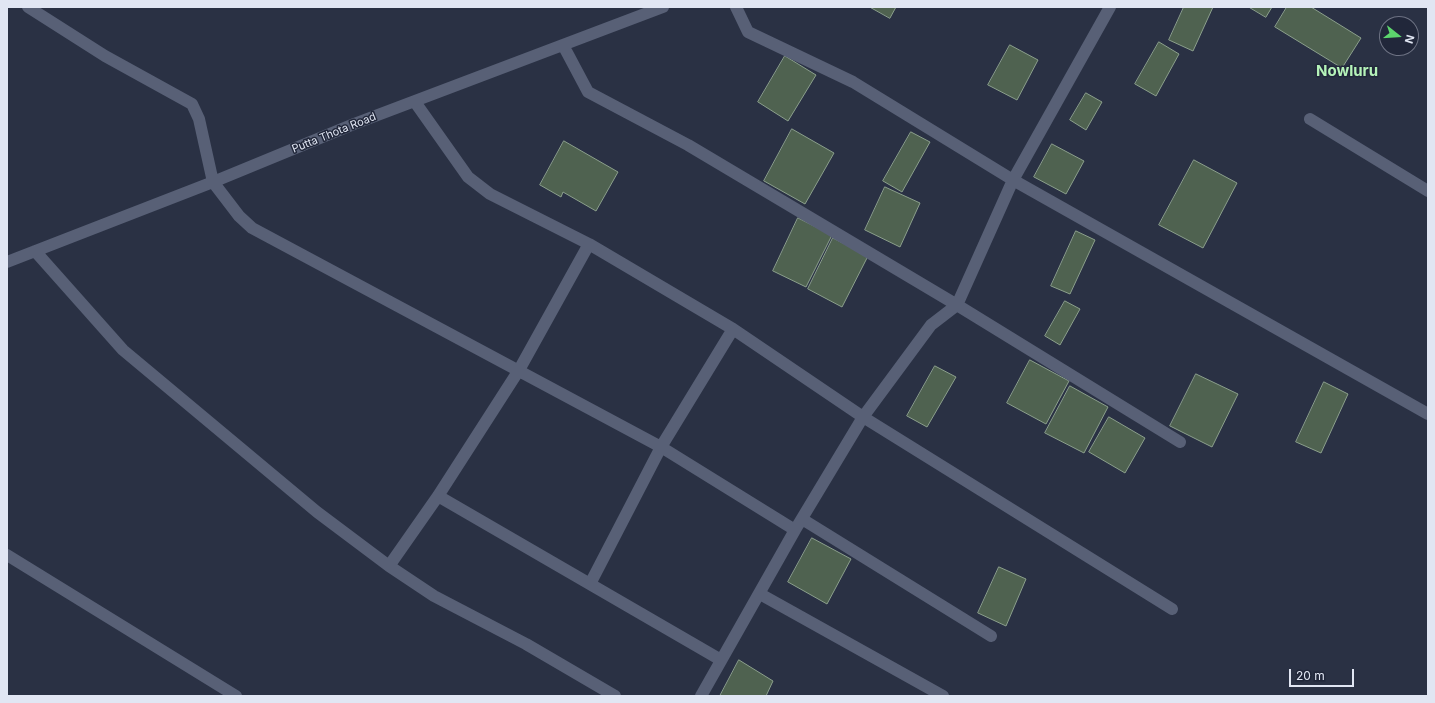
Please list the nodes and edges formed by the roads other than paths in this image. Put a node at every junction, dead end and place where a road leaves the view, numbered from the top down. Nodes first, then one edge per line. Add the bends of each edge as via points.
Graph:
1 (28, 7) edge
2 (663, 7) edge
3 (736, 7) edge
4 (1110, 7) edge
5 (563, 45) junction
6 (415, 102) junction
7 (1310, 119) dead end
8 (1013, 180) junction
9 (213, 182) junction
10 (1428, 191) edge
11 (589, 244) junction
12 (35, 251) junction
13 (7, 262) edge
14 (957, 305) junction
15 (733, 329) junction
16 (519, 370) junction
17 (1428, 414) edge
18 (863, 418) junction
19 (1180, 442) dead end
20 (661, 447) junction
21 (438, 496) junction
22 (802, 519) junction
23 (795, 530) junction
24 (7, 555) edge
25 (389, 566) junction
26 (590, 584) junction
27 (760, 594) junction
28 (1172, 609) dead end
29 (991, 636) dead end
30 (721, 660) junction
31 (236, 696) edge
32 (615, 696) edge
33 (701, 696) edge
34 (942, 696) edge

1 - 9 street via 105,56 192,104 199,119
2 - 5 street, Putta Thota Road
3 - 8 street via 748,32 853,82
4 - 8 street
5 - 6 street, Putta Thota Road
5 - 14 street via 588,92 688,145
6 - 9 street, Putta Thota Road via 354,124
6 - 11 street via 468,177 478,186
7 - 10 street
8 - 14 street
8 - 17 street
9 - 12 street, Putta Thota Road
9 - 16 street via 239,216 267,238
11 - 15 street
11 - 16 street
12 - 13 street, Putta Thota Road
12 - 25 street via 122,350 317,512
14 - 18 street via 931,325
14 - 19 street
15 - 18 street
15 - 20 street
16 - 20 street
16 - 21 street
18 - 22 street
18 - 28 street
20 - 23 street
20 - 26 street
21 - 25 street
21 - 26 street
22 - 23 street
22 - 29 street
23 - 27 street
24 - 31 street
25 - 32 street via 434,596 526,644
26 - 30 street
27 - 30 street
27 - 34 street
30 - 33 street

